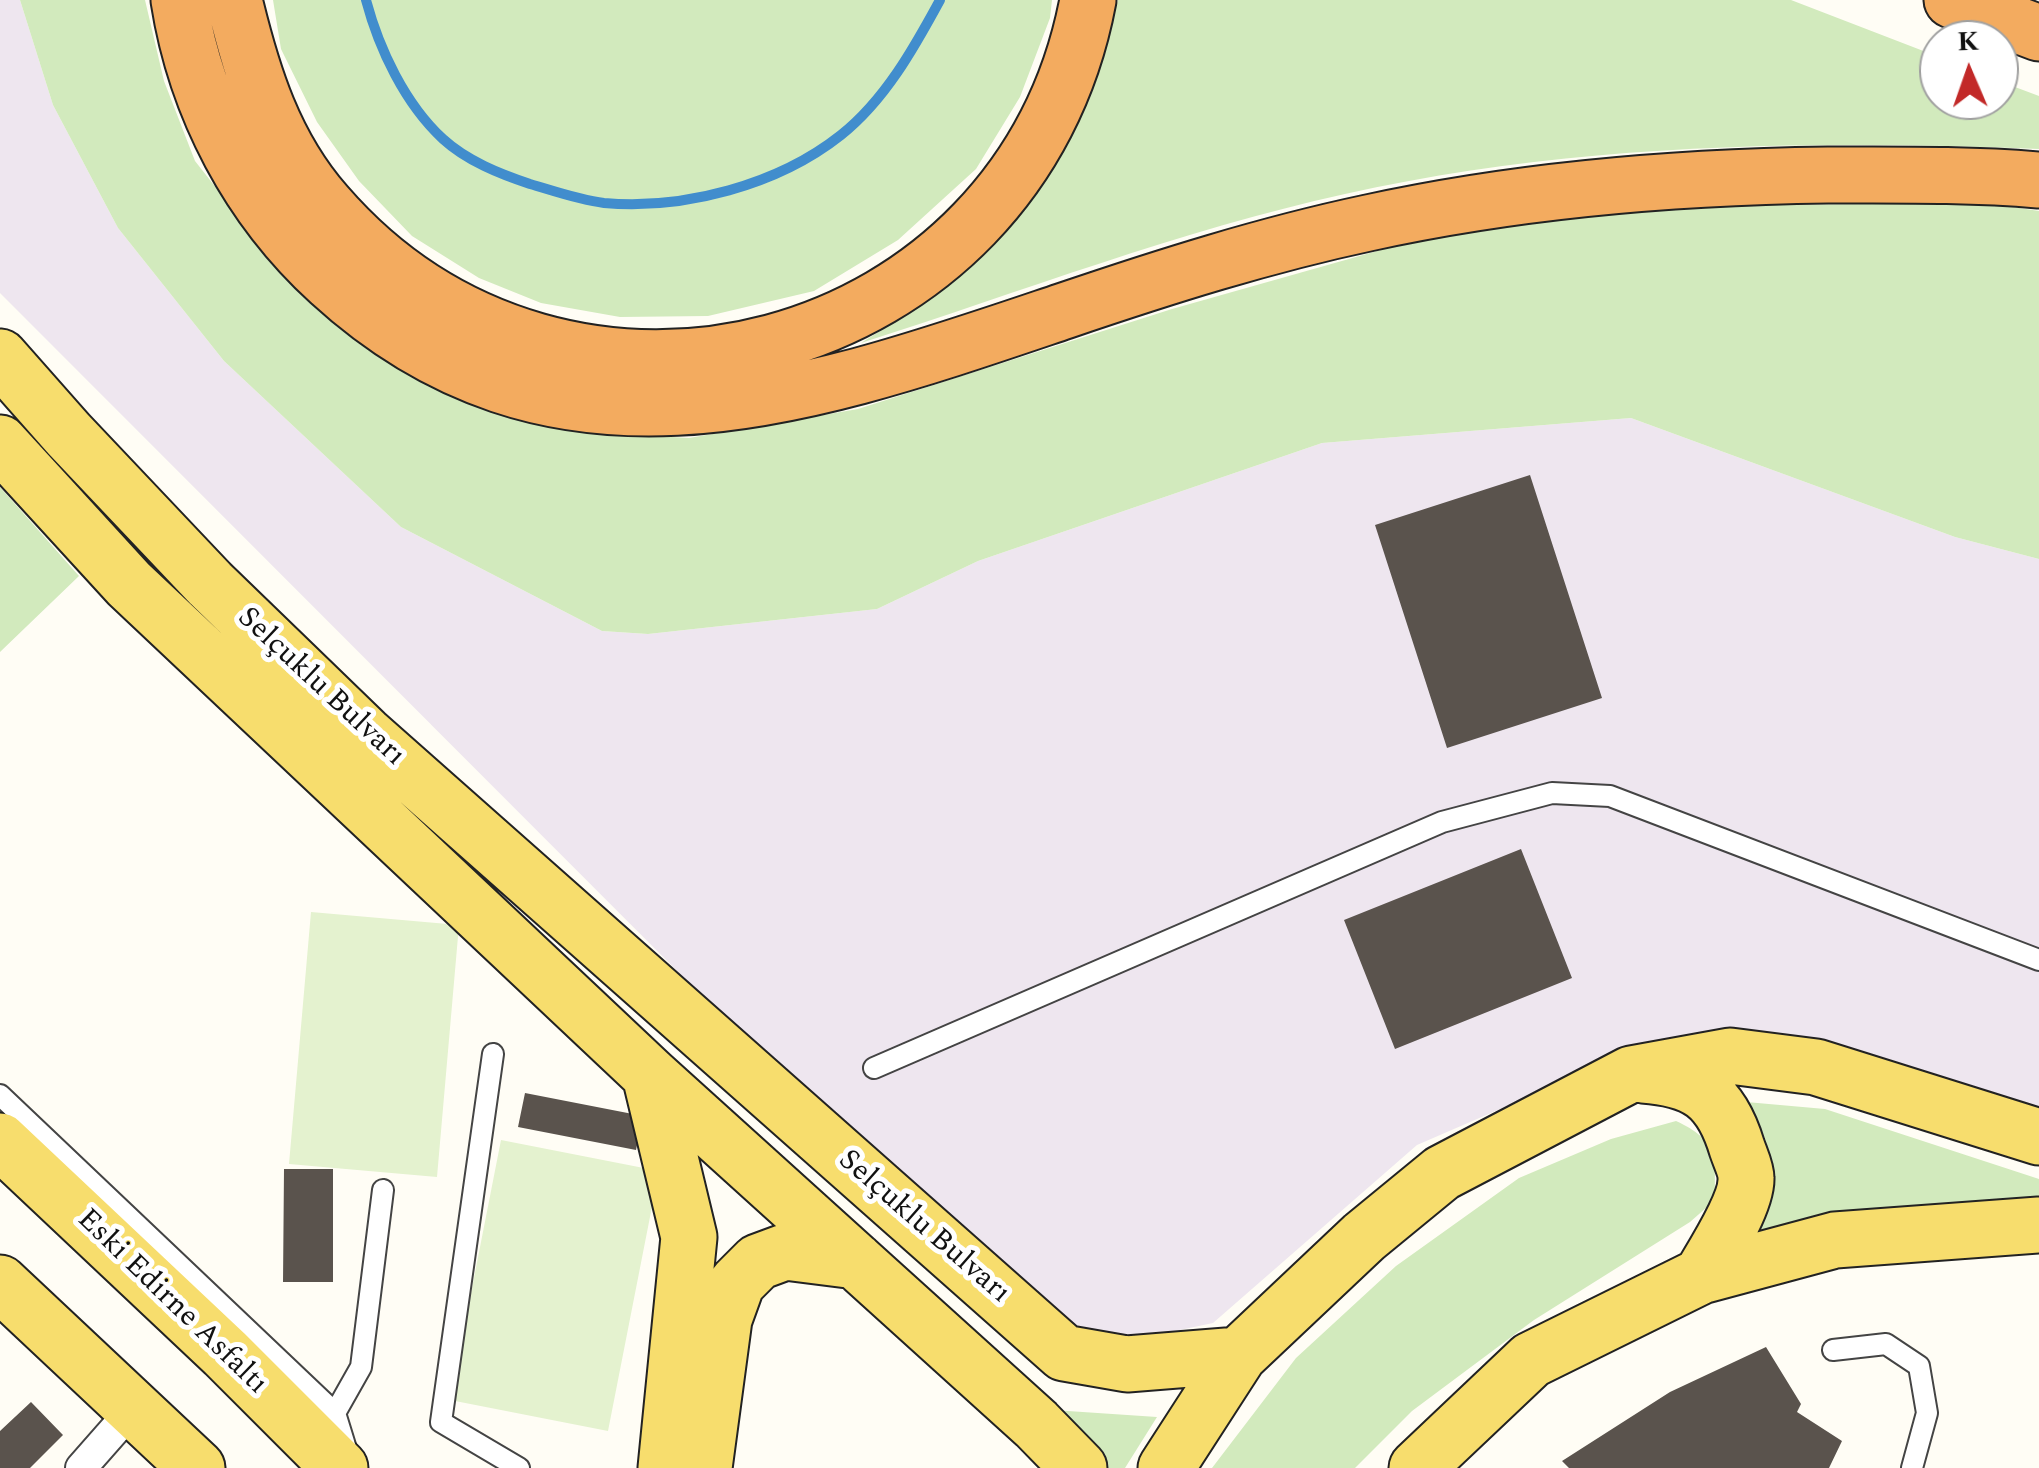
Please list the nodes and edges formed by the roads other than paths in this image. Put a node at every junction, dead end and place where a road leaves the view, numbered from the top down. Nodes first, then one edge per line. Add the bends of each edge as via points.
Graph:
1 (179, 0) edge
2 (234, 0) edge
3 (1088, 0) edge
4 (1952, 0) edge
5 (2039, 33) edge
6 (2039, 180) edge
7 (0, 356) edge
8 (0, 443) edge
9 (2039, 960) edge
10 (494, 1054) dead end
11 (874, 1068) dead end
12 (1632, 1074) junction
13 (650, 1075) junction
14 (0, 1094) edge
15 (2039, 1137) edge
16 (0, 1141) edge
17 (383, 1190) dead end
18 (2028, 1231) edge
19 (856, 1261) junction
20 (1702, 1276) junction
21 (0, 1283) edge
22 (1834, 1350) dead end
23 (1239, 1355) junction
24 (132, 1410) junction
25 (335, 1413) junction
26 (81, 1468) edge
27 (197, 1468) edge
28 (340, 1468) edge
29 (352, 1468) edge
30 (519, 1468) edge
31 (666, 1468) edge
32 (704, 1468) edge
33 (1079, 1468) edge
34 (1166, 1468) edge
35 (1418, 1468) edge
36 (1912, 1468) edge

1 - 6 highway via 224,147 302,256 360,310 420,351 529,394 613,408 697,408 789,394 1232,256 1476,202 1748,176
2 - 3 highway via 262,102 288,153 359,240 410,283 522,339 657,360 737,352 799,335 856,313 943,253 1009,184 1056,109
4 - 5 highway
7 - 23 main road, Selçuklu Bulvarı via 210,584 365,734 1064,1352 1127,1364
8 - 13 main road, Selçuklu Bulvarı via 128,584
9 - 11 lane via 1610,796 1552,793 1442,822
10 - 30 lane via 441,1422
12 - 15 main road via 1730,1056 1816,1067
12 - 20 main road via 1677,1077 1707,1092 1732,1131 1746,1179 1733,1221
12 - 23 main road via 1442,1173
13 - 19 main road, Selçuklu Bulvarı
13 - 31 main road via 689,1237
14 - 25 lane
16 - 28 main road, Eski Edirne Asfaltı
17 - 25 lane via 361,1366
18 - 20 main road via 1836,1240
19 - 32 main road via 785,1252 758,1262 737,1283 724,1319
19 - 33 main road, Selçuklu Bulvarı
20 - 35 main road via 1532,1360
21 - 24 main road
22 - 36 lane via 1886,1344 1919,1366 1928,1413
23 - 34 main road
24 - 26 street
24 - 27 main road
25 - 29 lane

